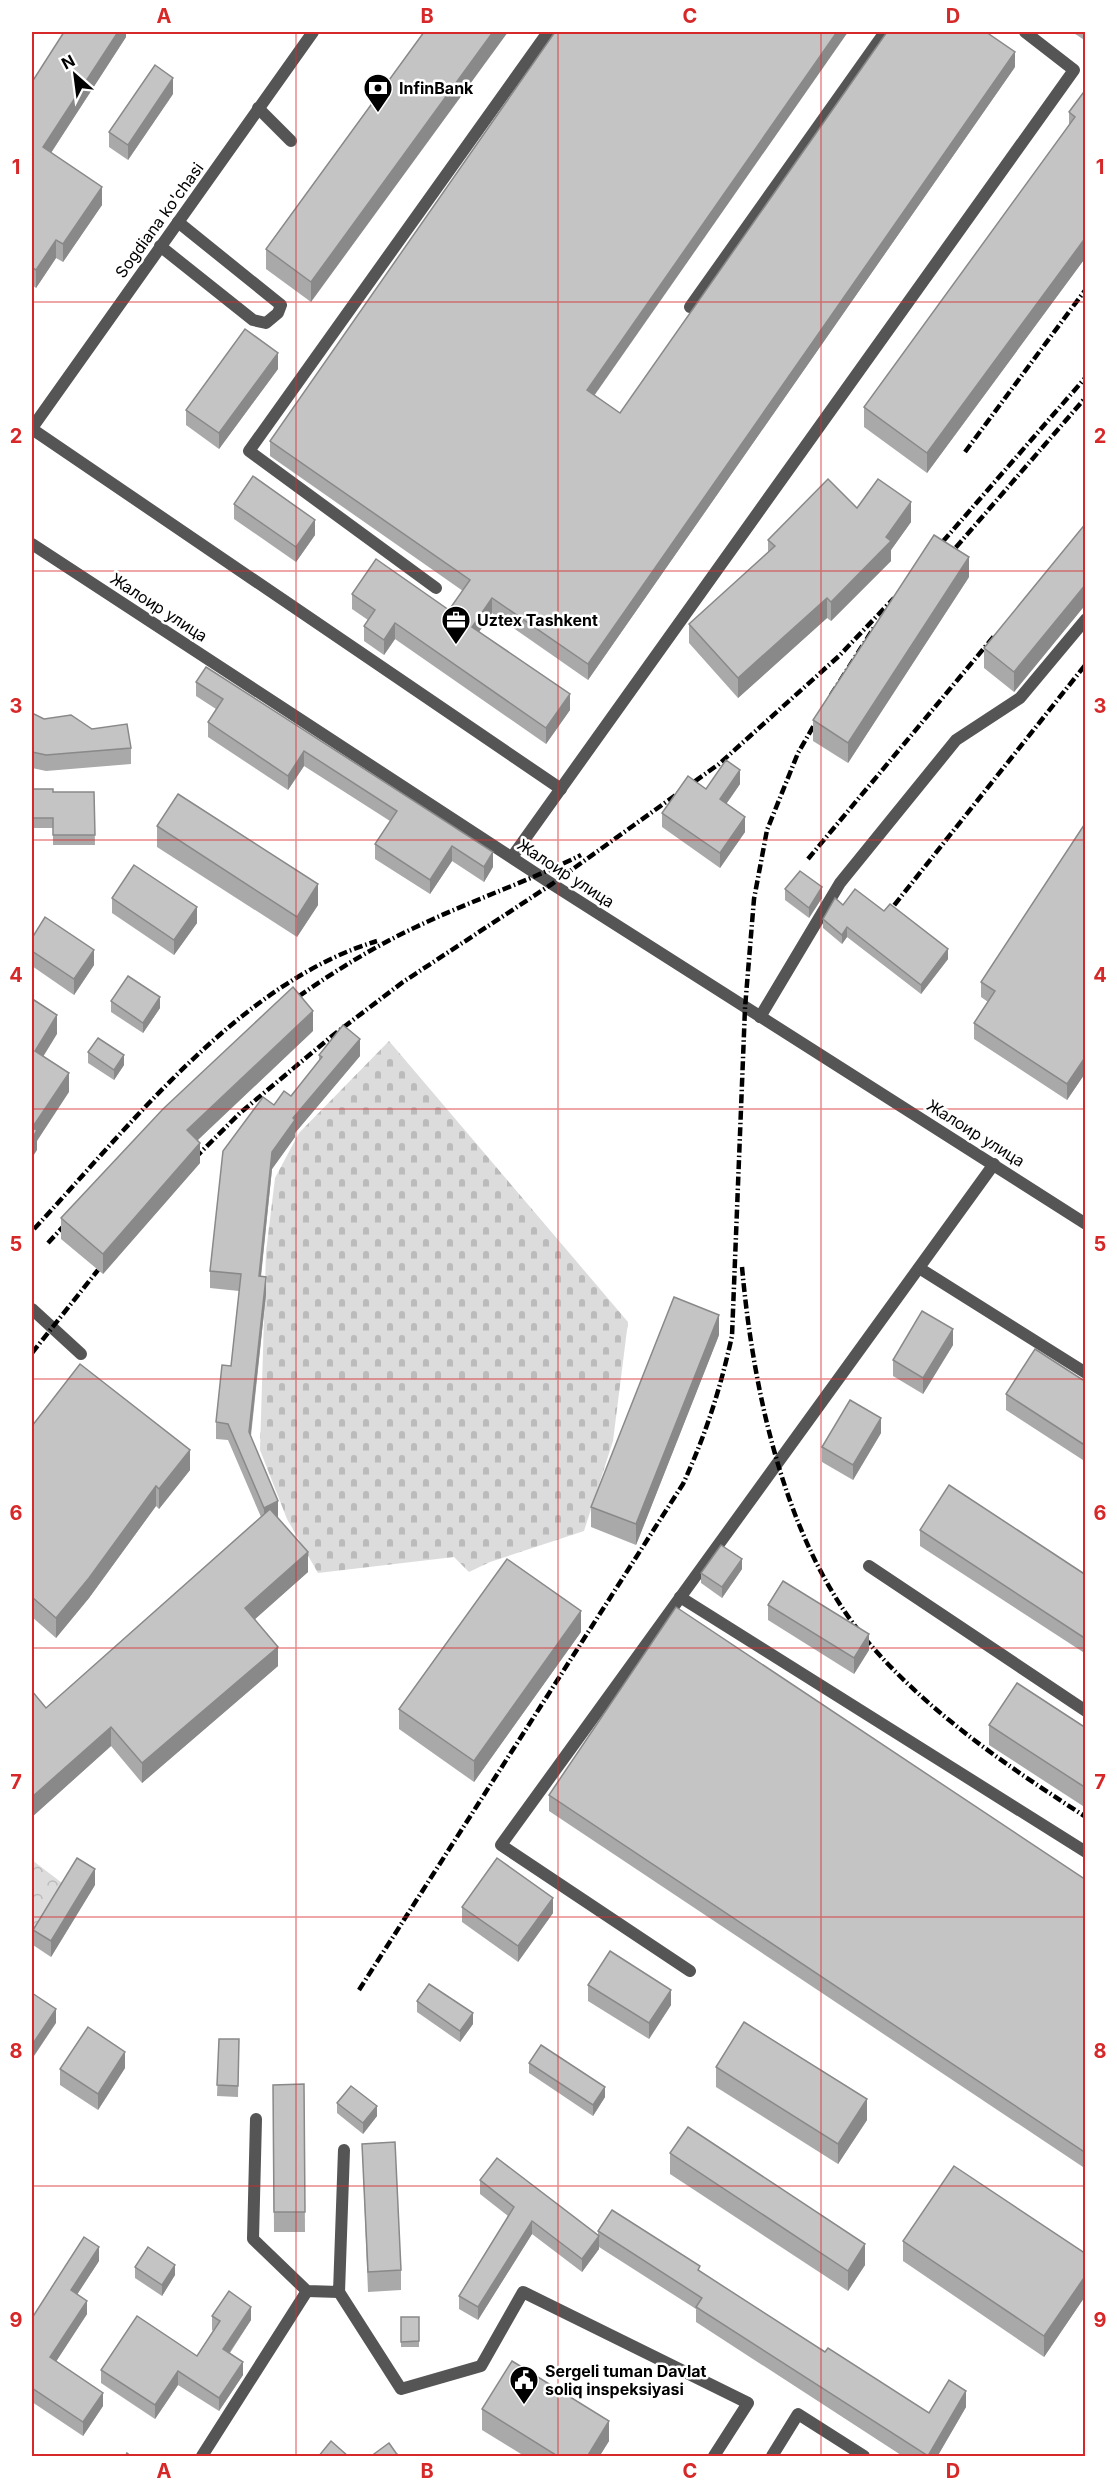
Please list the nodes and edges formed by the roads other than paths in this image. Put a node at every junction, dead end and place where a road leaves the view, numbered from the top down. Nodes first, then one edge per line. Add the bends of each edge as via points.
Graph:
1 (313, 32) edge
2 (548, 32) edge
3 (885, 32) edge
4 (1025, 32) edge
5 (1041, 36) edge
6 (258, 108) junction
7 (291, 141) dead end
8 (178, 222) junction
9 (160, 246) junction
10 (690, 307) dead end
11 (32, 428) edge
12 (32, 544) edge
13 (436, 588) dead end
14 (1086, 619) edge
15 (561, 789) junction
16 (512, 857) junction
17 (760, 1017) junction
18 (994, 1164) junction
19 (1086, 1224) edge
20 (919, 1268) junction
21 (32, 1309) edge
22 (81, 1354) dead end
23 (1086, 1373) edge
24 (869, 1566) dead end
25 (680, 1597) junction
26 (1086, 1711) edge
27 (1086, 1852) edge
28 (690, 1971) dead end
29 (256, 2119) dead end
30 (344, 2150) dead end
31 (307, 2291) junction
32 (339, 2292) junction
33 (202, 2457) edge
34 (714, 2457) edge
35 (772, 2457) edge
36 (864, 2457) edge

1 - 6 street, Sogdiana ko'chasi
2 - 13 street via 249,451
3 - 10 street
4 - 5 street
5 - 15 street via 1074,70
6 - 7 street
6 - 8 street, Sogdiana ko'chasi
8 - 9 street, Sogdiana ko'chasi
8 - 9 street via 281,305 278,313 266,323 253,320
9 - 11 street, Sogdiana ko'chasi
11 - 15 street
12 - 16 street, Жалоир улица
14 - 17 street via 1020,698 956,740 840,883
15 - 16 street
16 - 17 street, Жалоир улица
17 - 18 street, Жалоир улица
18 - 19 street, Жалоир улица
18 - 20 street
20 - 23 street
20 - 25 street
21 - 22 street
24 - 26 street
25 - 27 street
25 - 28 street via 501,1845
29 - 31 street via 253,2239
30 - 32 street
31 - 32 street
31 - 33 street
32 - 34 street via 401,2389 481,2366 523,2292 748,2403
35 - 36 street via 798,2414

